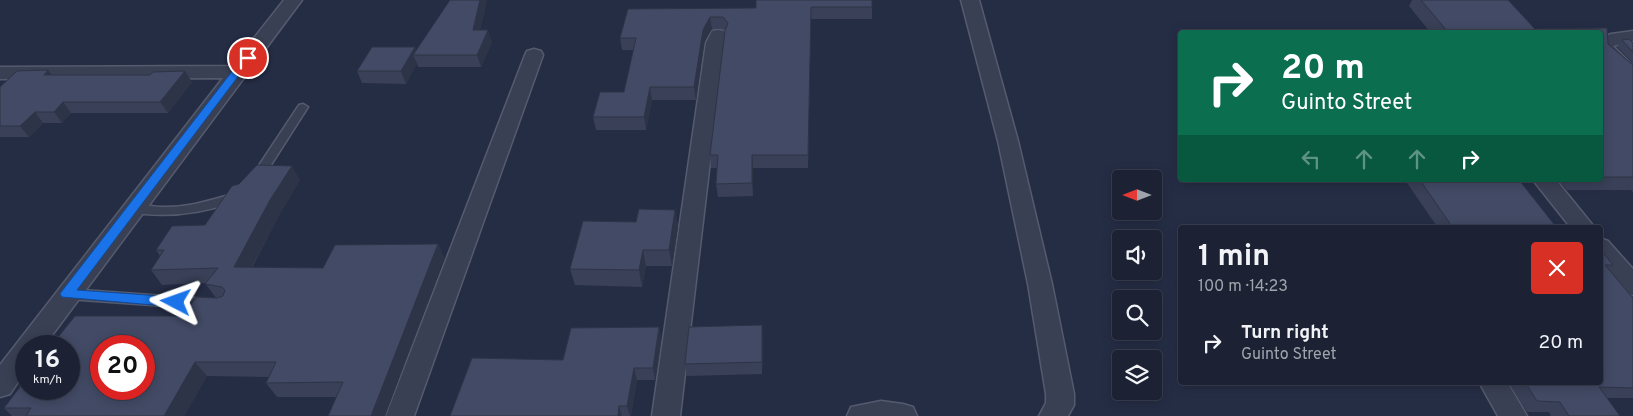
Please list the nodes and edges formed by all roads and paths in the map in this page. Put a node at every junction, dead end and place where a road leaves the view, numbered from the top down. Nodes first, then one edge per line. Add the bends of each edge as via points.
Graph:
1 (293, 0) edge
2 (970, 0) edge
3 (718, 35) dead end
4 (1633, 36) edge
5 (534, 55) dead end
6 (237, 72) junction
7 (0, 73) edge
8 (1633, 76) edge
9 (303, 107) dead end
10 (1546, 182) edge
11 (254, 184) edge
12 (241, 193) edge
13 (132, 210) junction
14 (1582, 225) edge
15 (1603, 251) edge
16 (1633, 286) edge
17 (67, 294) junction
18 (219, 305) edge
19 (37, 335) edge
20 (15, 365) edge
21 (1494, 385) edge
22 (0, 386) edge
23 (400, 416) edge
24 (666, 416) edge
25 (861, 416) edge
26 (903, 416) edge
27 (1053, 416) edge
28 (1513, 416) edge

1 - 6 street
2 - 27 street via 1008,141 1040,284 1060,394 1060,405
3 - 24 street
4 - 8 street via 1610,39 1604,44 1608,53
5 - 23 street
6 - 7 street
6 - 13 street
9 - 11 lane
10 - 14 street
12 - 13 lane via 200,210
13 - 17 street
15 - 16 street
17 - 18 lane
17 - 19 street
20 - 22 street
21 - 28 street
25 - 26 street via 881,413

